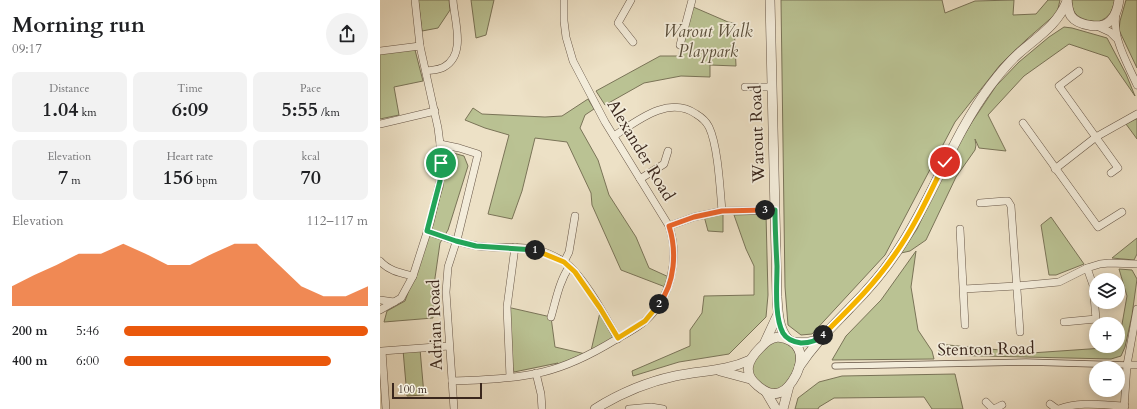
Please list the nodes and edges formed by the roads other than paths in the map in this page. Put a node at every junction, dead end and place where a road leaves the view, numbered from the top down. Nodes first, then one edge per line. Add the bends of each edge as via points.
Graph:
1 (415, 0) edge
2 (453, 0) edge
3 (564, 0) edge
4 (631, 0) edge
5 (692, 0) edge
6 (770, 0) edge
7 (1119, 0) edge
8 (1067, 1) edge
9 (1116, 12) junction
10 (1079, 21) junction
11 (1096, 26) junction
12 (1051, 27) junction
13 (1116, 38) junction
14 (632, 42) dead end
15 (420, 46) junction
16 (680, 46) dead end
17 (380, 51) edge
18 (1079, 70) dead end
19 (426, 72) junction
20 (1137, 85) edge
21 (745, 87) dead end
22 (772, 87) junction
23 (435, 111) junction
24 (1137, 114) edge
25 (1023, 123) dead end
26 (380, 124) edge
27 (614, 136) junction
28 (1096, 137) junction
29 (440, 144) junction
30 (668, 151) dead end
31 (1055, 169) junction
32 (1111, 173) dead end
33 (640, 179) junction
34 (980, 203) dead end
35 (775, 210) junction
36 (722, 211) junction
37 (1122, 212) dead end
38 (575, 216) dead end
39 (669, 226) junction
40 (960, 229) dead end
41 (427, 231) junction
42 (456, 241) junction
43 (515, 247) junction
44 (380, 261) edge
45 (567, 264) junction
46 (1137, 264) edge
47 (1087, 268) junction
48 (413, 276) junction
49 (1016, 286) junction
50 (964, 289) junction
51 (380, 300) edge
52 (394, 302) junction
53 (1137, 309) edge
54 (380, 310) edge
55 (778, 314) junction
56 (551, 317) dead end
57 (1064, 322) dead end
58 (965, 325) dead end
59 (1020, 332) dead end
60 (618, 338) junction
61 (790, 340) junction
62 (819, 340) junction
63 (765, 342) junction
64 (449, 346) junction
65 (750, 360) junction
66 (1127, 365) junction
67 (835, 366) dead end
68 (1137, 366) edge
69 (799, 367) junction
70 (719, 370) junction
71 (536, 373) junction
72 (510, 377) junction
73 (750, 379) junction
74 (452, 381) junction
75 (789, 386) junction
76 (766, 392) junction
77 (986, 402) dead end
78 (1050, 404) dead end
79 (1002, 405) dead end
80 (1124, 408) edge
81 (386, 409) edge
82 (454, 409) edge
83 (542, 409) edge
84 (595, 409) edge
85 (629, 409) edge
86 (663, 409) edge
87 (776, 409) edge
88 (783, 409) edge
89 (994, 409) edge
90 (1058, 409) edge

1 - 15 street
2 - 19 street via 458,43 456,54 444,67
3 - 27 street, Alexander Road via 565,29 573,61 598,111
4 - 14 street via 618,23
5 - 16 street
6 - 22 street, Warout Road
7 - 9 street
8 - 10 street via 1070,14
8 - 12 street via 1062,13
9 - 11 street via 1108,23
9 - 13 street
10 - 11 street
10 - 12 street via 1069,20
11 - 13 street via 1110,32
12 - 62 street via 1017,55 989,87 965,123 920,212 893,258 851,308
13 - 20 street
15 - 17 street
15 - 19 street
18 - 28 street via 1059,86
19 - 23 street
21 - 22 street
22 - 35 street, Warout Road
23 - 26 street
23 - 29 street
24 - 28 street
25 - 31 street
27 - 33 street, Alexander Road
27 - 36 street via 663,108 676,106 688,109 709,127
28 - 31 street
28 - 32 street via 1118,168
29 - 41 street via 440,181
29 - 42 street, Adrian Road via 478,154
30 - 33 street via 664,164
31 - 37 street via 1098,227
33 - 39 street, Alexander Road
34 - 49 street via 1010,203
35 - 36 street
35 - 55 street, Warout Road
36 - 39 street
38 - 45 street
39 - 60 street, Alexander Road via 674,256 670,282 663,299 645,321
40 - 50 street
41 - 42 street
41 - 48 street
42 - 43 street via 476,246
42 - 64 street, Adrian Road via 448,267 446,292
43 - 45 street via 538,250
43 - 72 street via 507,307
44 - 48 street via 395,272
45 - 56 street
45 - 60 street via 588,289
46 - 47 street via 1109,263
47 - 49 street via 1059,282
47 - 57 street via 1093,285 1096,319
48 - 52 street via 401,298
49 - 50 street
49 - 59 street
50 - 58 street
51 - 52 street
52 - 54 street
53 - 66 street
55 - 61 street via 782,332
55 - 63 street
60 - 71 street, Alexander Road via 575,362
61 - 62 street
61 - 63 street via 774,337
61 - 69 street via 798,347
62 - 69 street
63 - 65 street
64 - 74 street, Adrian Road
64 - 81 street via 382,351
65 - 70 street
65 - 73 street
66 - 67 street, Stenton Road via 1026,362
66 - 68 street, Stenton Road
66 - 80 street
69 - 75 street
70 - 73 street
70 - 84 street via 675,376 619,396
71 - 72 street, Alexander Road
71 - 83 street
72 - 74 street, Alexander Road
73 - 76 street
74 - 82 street, Adrian Road
75 - 76 street via 780,393
75 - 88 street
76 - 87 street
77 - 89 street
78 - 90 street
79 - 89 street
80 - 90 street via 1087,404
85 - 86 street

